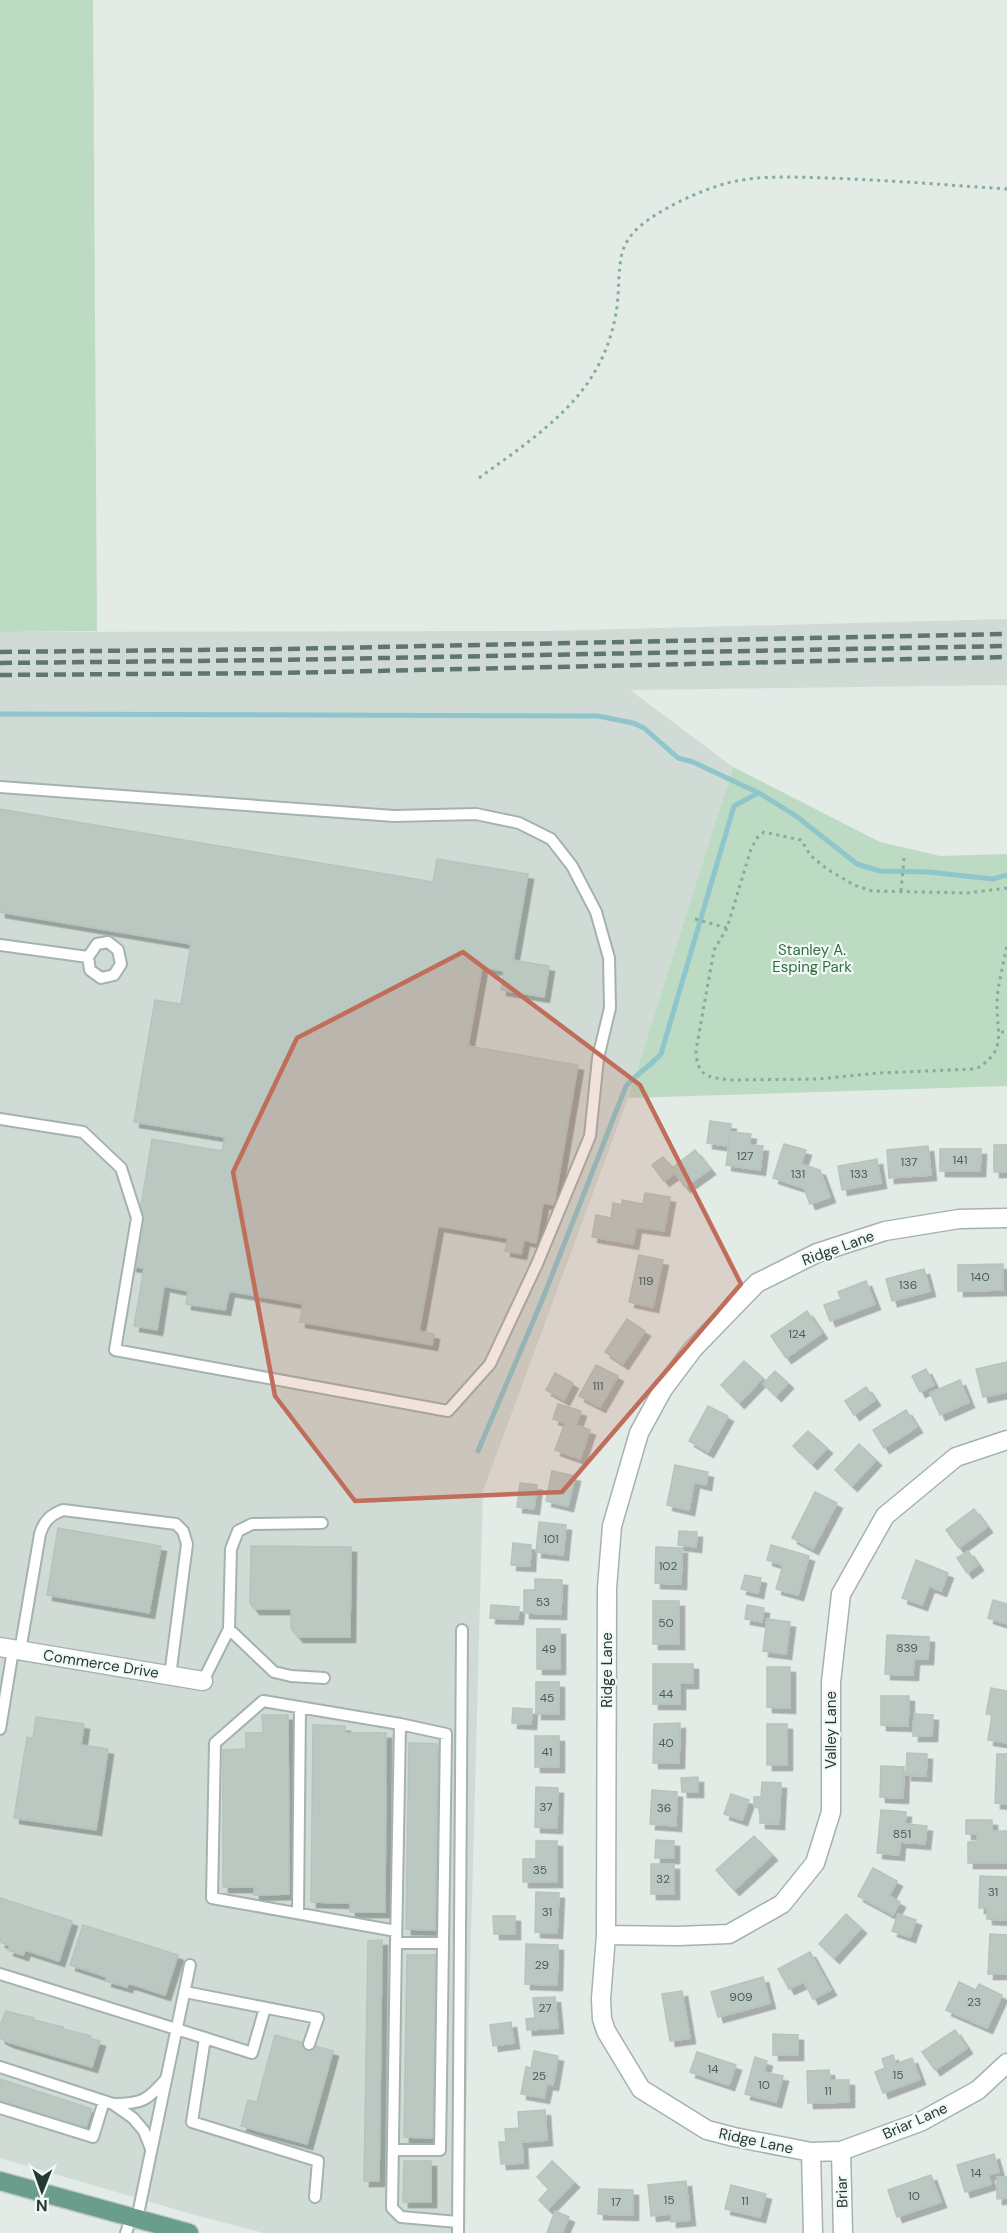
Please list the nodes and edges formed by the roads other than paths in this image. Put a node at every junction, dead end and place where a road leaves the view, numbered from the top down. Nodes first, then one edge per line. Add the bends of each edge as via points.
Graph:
1 (0, 787) edge
2 (0, 945) edge
3 (88, 957) dead end
4 (0, 1119) edge
5 (1007, 1218) edge
6 (1007, 1440) edge
7 (322, 1523) dead end
8 (229, 1629) junction
9 (462, 1630) dead end
10 (11, 1649) edge
11 (170, 1676) junction
12 (324, 1678) dead end
13 (203, 1681) joint
14 (300, 1707) junction
15 (400, 1724) junction
16 (0, 1729) edge
17 (298, 1913) junction
18 (396, 1931) junction
19 (606, 1935) junction
20 (396, 1943) junction
21 (443, 1943) junction
22 (190, 1965) dead end
23 (0, 1974) edge
24 (185, 1992) junction
25 (265, 2008) junction
26 (176, 2031) junction
27 (205, 2038) junction
28 (309, 2044) dead end
29 (1007, 2064) edge
30 (0, 2067) edge
31 (167, 2078) junction
32 (109, 2102) junction
33 (0, 2108) edge
34 (152, 2150) junction
35 (393, 2150) junction
36 (841, 2151) junction
37 (811, 2152) junction
38 (0, 2181) edge
39 (315, 2197) dead end
40 (131, 2223) edge
41 (458, 2227) edge
42 (189, 2233) edge
43 (813, 2233) edge
44 (843, 2233) edge

1 - 4 lane via 394,816 476,814 519,823 551,839 572,866 596,912 609,958 610,1008 598,1058 590,1136 490,1364 448,1411 115,1350 137,1218 121,1168 83,1132
2 - 3 lane
5 - 19 street, Ridge Lane via 959,1219 885,1231 817,1253 756,1283 693,1348 663,1389 639,1433 612,1526 607,1588
6 - 19 street, Valley Lane via 956,1457 885,1516 841,1594 831,1682 831,1812 816,1863 782,1904 729,1934
7 - 8 lane via 252,1524 238,1531 231,1549
8 - 12 lane via 274,1672
8 - 13 lane
9 - 41 lane
10 - 11 street, Commerce Drive
10 - 11 lane via 40,1534 53,1514 63,1510 176,1524 187,1544
10 - 16 lane
11 - 13 street, Commerce Drive
14 - 15 lane
14 - 17 lane
14 - 17 lane via 263,1701 215,1743 212,1898
15 - 18 lane
15 - 21 lane via 446,1734
17 - 18 lane
18 - 20 lane
19 - 37 street, Ridge Lane via 602,2019 611,2042 641,2089 706,2130
20 - 21 lane
20 - 35 lane
21 - 35 lane via 440,2150
22 - 24 lane
23 - 26 lane
24 - 25 lane
24 - 26 lane
25 - 27 lane via 252,2054
25 - 28 lane via 318,2018
26 - 27 lane
26 - 31 lane
27 - 39 lane via 192,2122 318,2161
29 - 36 street, Briar Lane via 978,2090 920,2122
30 - 32 lane
31 - 32 lane via 152,2095 137,2104
31 - 34 lane
32 - 33 lane via 93,2137
32 - 34 lane via 133,2118
34 - 40 lane
35 - 41 lane via 392,2208 401,2217
36 - 37 street, Briar Lane
36 - 44 street, Briar
37 - 43 street, Ridge Lane
38 - 40 main road
40 - 42 main road

